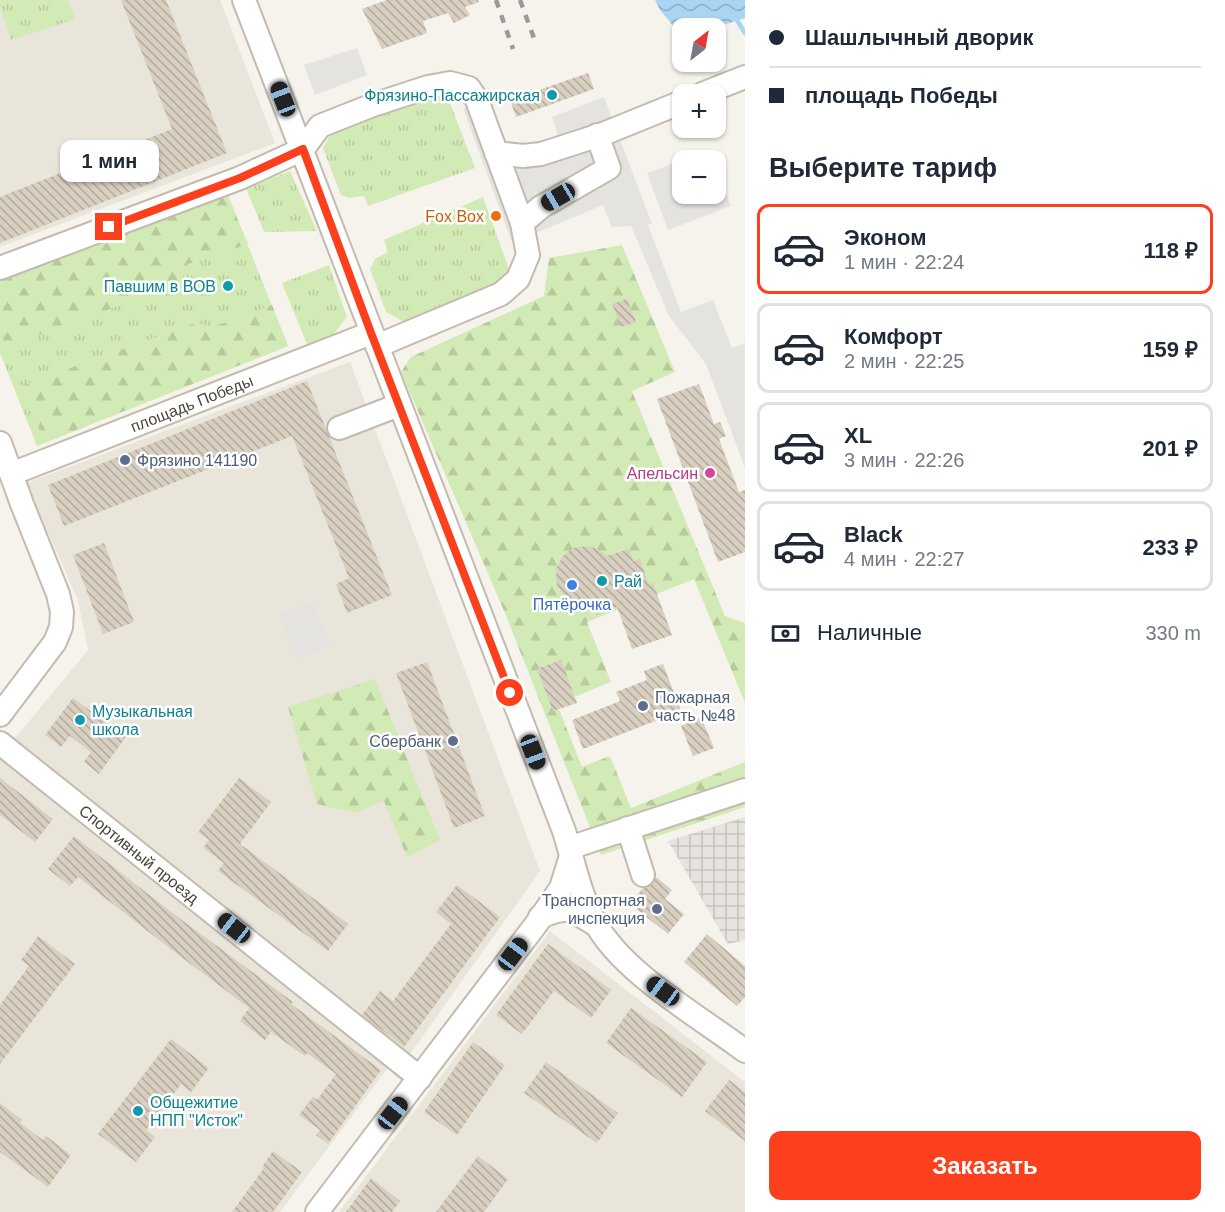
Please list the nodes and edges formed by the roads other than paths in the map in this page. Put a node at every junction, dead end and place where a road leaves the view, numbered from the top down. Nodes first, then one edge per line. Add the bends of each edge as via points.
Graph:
1 (244, 0) edge
2 (745, 78) edge
3 (726, 85) edge
4 (672, 106) edge
5 (597, 135) junction
6 (303, 149) junction
7 (496, 153) junction
8 (522, 223) junction
9 (0, 268) edge
10 (374, 340) junction
11 (399, 405) junction
12 (339, 428) dead end
13 (0, 443) edge
14 (11, 474) junction
15 (0, 715) edge
16 (0, 743) edge
17 (745, 790) edge
18 (628, 828) junction
19 (570, 851) junction
20 (643, 875) dead end
21 (540, 917) junction
22 (596, 925) junction
23 (745, 1052) edge
24 (420, 1078) junction
25 (316, 1212) edge

1 - 6 street
2 - 3 street
4 - 5 street
5 - 7 street via 541,154
5 - 8 street via 609,168 540,207
6 - 7 street, площадь Победы via 320,126 373,105 450,83 469,88 474,94
6 - 9 street via 240,178
6 - 10 street
7 - 8 street, площадь Победы
8 - 10 street, площадь Победы via 528,255 518,279 501,294
10 - 11 street
10 - 14 street, площадь Победы
11 - 12 street
11 - 19 street
13 - 14 street
14 - 15 street via 62,612 55,642
16 - 24 street, Спортивный проезд
17 - 18 street
18 - 19 street
18 - 20 street
19 - 21 street via 561,888
19 - 22 street via 580,891
21 - 22 street via 560,909 572,910
21 - 24 street
22 - 23 street via 617,953 647,979
24 - 25 street

